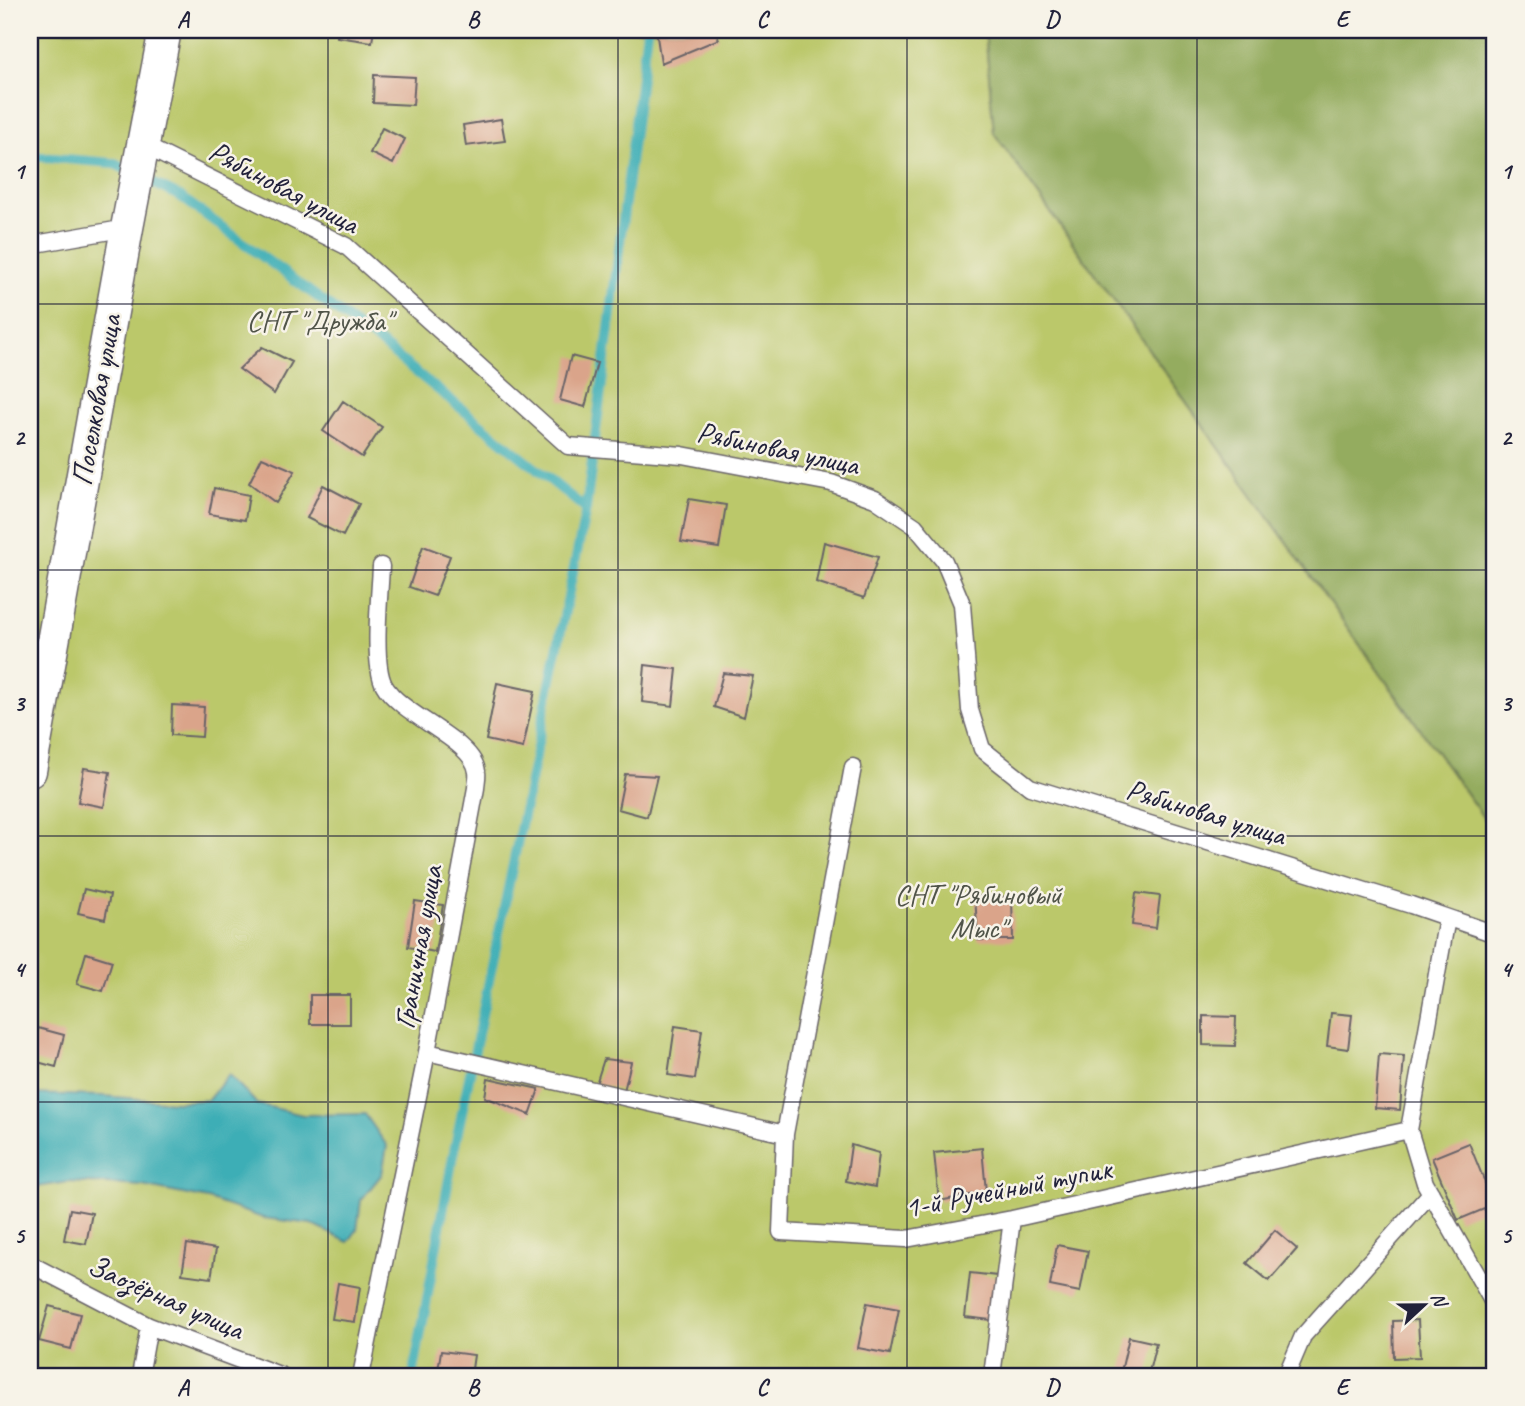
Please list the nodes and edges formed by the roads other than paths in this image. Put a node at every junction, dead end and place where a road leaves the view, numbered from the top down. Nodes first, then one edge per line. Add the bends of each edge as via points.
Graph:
1 (165, 30) edge
2 (143, 145) junction
3 (127, 228) junction
4 (30, 245) edge
5 (381, 566) dead end
6 (37, 694) edge
7 (853, 767) dead end
8 (30, 771) edge
9 (1447, 918) junction
10 (1495, 934) edge
11 (427, 1052) junction
12 (1409, 1130) junction
13 (785, 1134) junction
14 (1431, 1193) junction
15 (1012, 1219) junction
16 (30, 1264) edge
17 (1495, 1306) edge
18 (149, 1326) junction
19 (141, 1376) edge
20 (282, 1376) edge
21 (361, 1376) edge
22 (992, 1376) edge
23 (1286, 1376) edge

1 - 2 street, Поселковая улица
2 - 3 street, Поселковая улица
2 - 9 lane, Рябиновая улица via 346,246 568,446 682,455 831,483 874,499 915,526 944,562 962,604 970,710 982,749 1030,787
3 - 4 lane
3 - 6 street, Поселковая улица
5 - 11 lane, Граничная улица via 382,682 393,698 468,752 477,770
6 - 8 street, Поселковая улица
7 - 13 lane
9 - 10 lane, Рябиновая улица
9 - 12 lane
11 - 13 lane
11 - 21 lane, Граничная улица
12 - 14 lane
12 - 15 lane, 1-й Ручейный тупик
13 - 15 lane, 1-й Ручейный тупик via 781,1232 906,1239
14 - 17 lane
14 - 23 lane via 1303,1336
15 - 22 lane
16 - 18 lane, Заозёрная улица
18 - 19 lane
18 - 20 lane, Заозёрная улица

